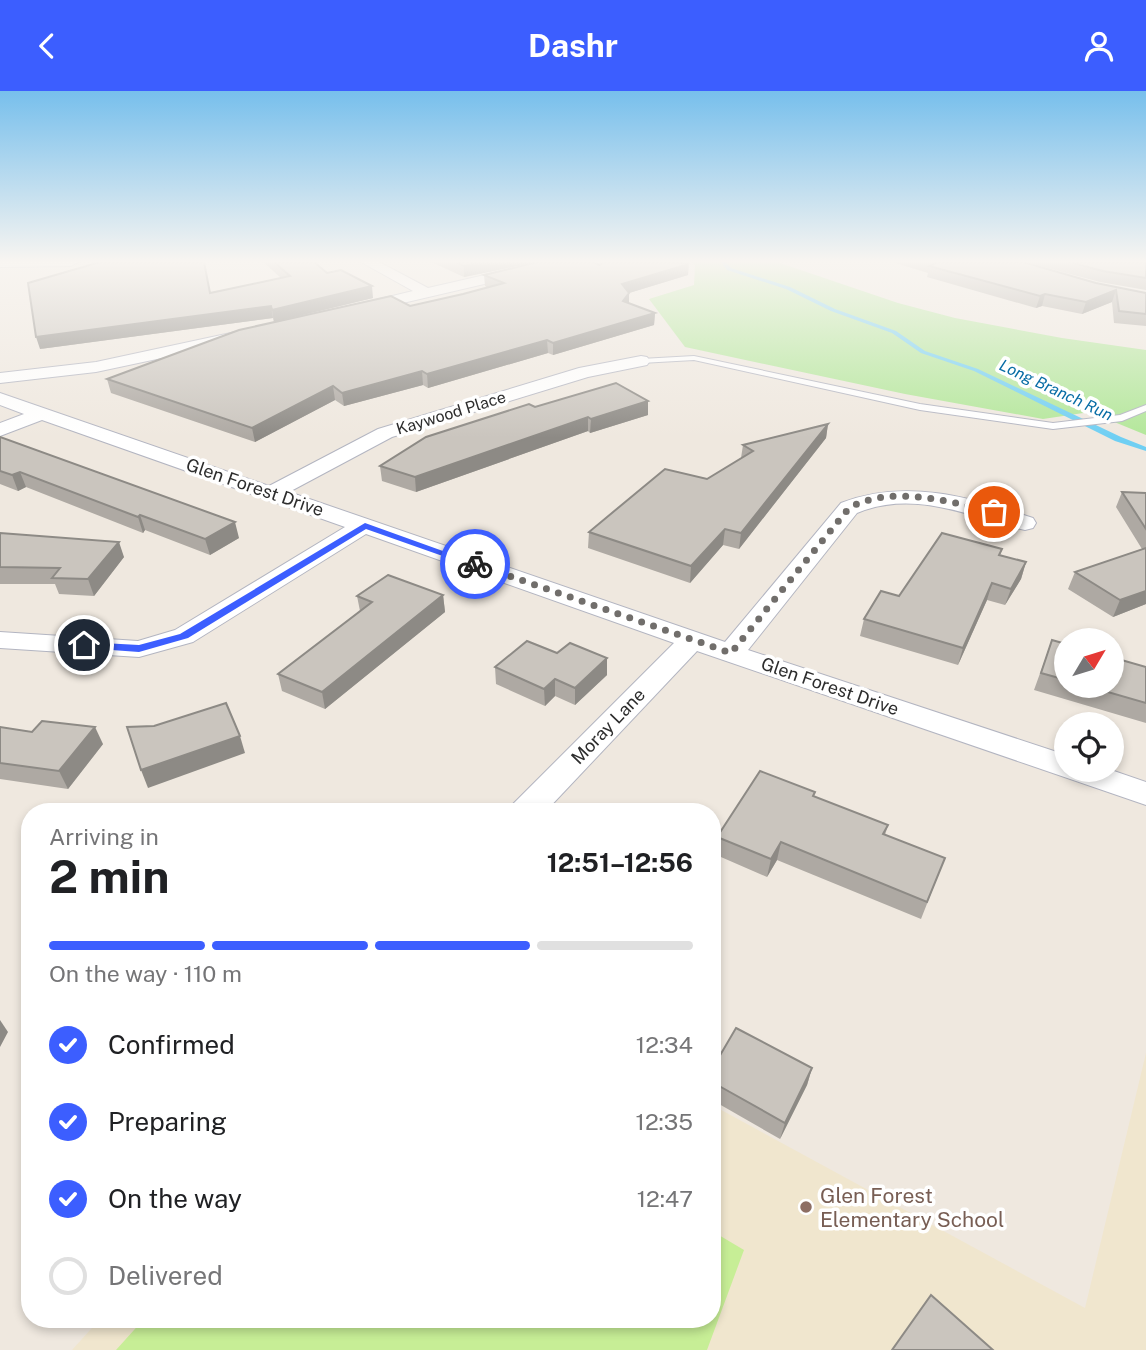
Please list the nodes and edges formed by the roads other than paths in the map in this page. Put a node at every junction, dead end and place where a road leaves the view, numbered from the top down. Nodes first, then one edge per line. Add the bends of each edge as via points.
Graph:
1 (251, 333) edge
2 (641, 361) joint
3 (0, 378) edge
4 (0, 399) edge
5 (1146, 408) edge
6 (40, 414) junction
7 (0, 430) edge
8 (272, 493) junction
9 (1025, 523) dead end
10 (365, 526) junction
11 (0, 640) edge
12 (692, 640) junction
13 (731, 653) junction
14 (1054, 762) edge
15 (1112, 782) edge
16 (1146, 794) edge
17 (534, 803) edge

1 - 3 street via 96,367
2 - 5 lane via 694,358 920,407 1053,426 1122,418
2 - 8 street, Kaywood Place via 585,372 397,429
4 - 6 street, Glen Forest Drive
6 - 7 street
6 - 8 street, Glen Forest Drive
8 - 10 street, Glen Forest Drive
9 - 13 street via 970,506 921,498 860,502 849,508
10 - 11 street via 165,652
10 - 12 street, Glen Forest Drive
12 - 13 street, Glen Forest Drive
12 - 17 street, Moray Lane
13 - 14 street, Glen Forest Drive
15 - 16 street

